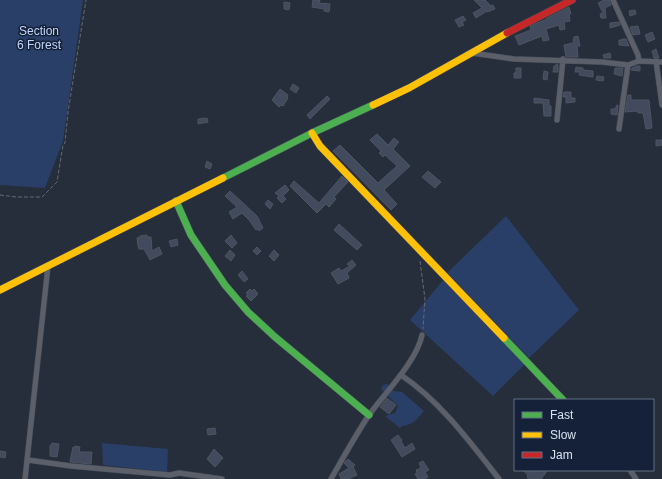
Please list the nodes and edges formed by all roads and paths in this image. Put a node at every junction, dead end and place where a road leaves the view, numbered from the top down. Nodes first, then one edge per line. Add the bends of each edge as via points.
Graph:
1 (86, 0) edge
2 (613, 0) edge
3 (568, 1) edge
4 (471, 53) junction
5 (563, 59) junction
6 (639, 61) junction
7 (659, 62) edge
8 (628, 65) junction
9 (662, 105) edge
10 (556, 120) dead end
11 (619, 129) dead end
12 (312, 134) junction
13 (0, 195) edge
14 (176, 201) junction
15 (418, 248) junction
16 (48, 266) junction
17 (0, 290) edge
18 (422, 336) joint
19 (401, 375) junction
20 (562, 399) edge
21 (369, 415) junction
22 (28, 460) junction
23 (25, 479) edge
24 (222, 479) edge
25 (331, 479) edge
26 (499, 479) edge

1 - 13 path via 57,182 42,198
2 - 6 street
3 - 4 street
4 - 5 street via 514,59
4 - 12 street via 403,91
5 - 8 street
5 - 10 street
6 - 7 street
6 - 8 street
7 - 9 street
8 - 11 street
12 - 14 street
12 - 15 street via 320,146
14 - 16 street
14 - 21 street via 191,235 225,285 248,312
15 - 18 path via 425,299
15 - 20 street
16 - 17 street
16 - 22 street
18 - 19 street
19 - 21 street
19 - 26 street via 450,417
21 - 25 street
22 - 23 street
22 - 24 street

